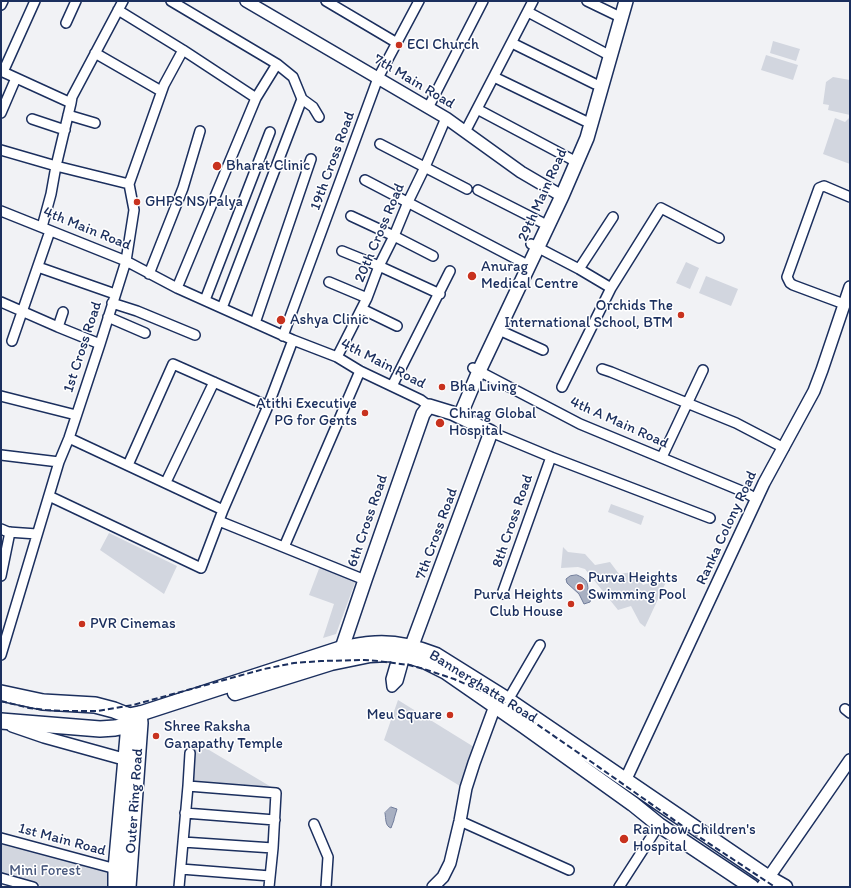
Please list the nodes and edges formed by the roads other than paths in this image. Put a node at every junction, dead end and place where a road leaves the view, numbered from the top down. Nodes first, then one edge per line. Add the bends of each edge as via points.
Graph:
1 (3, 1) edge
2 (36, 1) edge
3 (76, 1) edge
4 (123, 1) edge
5 (171, 1) edge
6 (246, 1) edge
7 (326, 1) edge
8 (419, 1) edge
9 (483, 1) edge
10 (534, 1) edge
11 (587, 1) edge
12 (620, 1) edge
13 (626, 1) edge
14 (1, 5) edge
15 (118, 10) junction
16 (528, 12) junction
17 (616, 15) junction
18 (66, 24) dead end
19 (397, 43) junction
20 (512, 43) junction
21 (184, 50) junction
22 (95, 53) junction
23 (605, 53) junction
24 (276, 64) junction
25 (2, 72) edge
26 (494, 77) junction
27 (16, 78) junction
28 (378, 78) junction
29 (595, 84) junction
30 (161, 91) junction
31 (256, 98) junction
32 (302, 99) junction
33 (71, 103) junction
34 (428, 108) junction
35 (477, 109) junction
36 (1, 113) edge
37 (68, 115) junction
38 (319, 117) dead end
39 (446, 118) junction
40 (32, 119) dead end
41 (585, 121) junction
42 (95, 123) dead end
43 (65, 130) junction
44 (200, 131) dead end
45 (270, 132) dead end
46 (466, 132) junction
47 (380, 144) dead end
48 (1, 150) edge
49 (571, 159) junction
50 (311, 160) dead end
51 (56, 166) junction
52 (425, 167) junction
53 (365, 180) dead end
54 (129, 184) junction
55 (467, 189) dead end
56 (478, 190) dead end
57 (559, 194) junction
58 (850, 196) edge
59 (408, 202) junction
60 (1, 211) edge
61 (351, 216) dead end
62 (613, 217) dead end
63 (541, 222) junction
64 (46, 229) junction
65 (394, 236) junction
66 (719, 238) dead end
67 (534, 246) junction
68 (342, 251) dead end
69 (433, 256) dead end
70 (126, 261) junction
71 (522, 262) junction
72 (379, 266) junction
73 (38, 267) junction
74 (580, 269) junction
75 (450, 271) dead end
76 (149, 274) junction
77 (329, 282) dead end
78 (850, 287) edge
79 (177, 288) junction
80 (611, 288) junction
81 (440, 294) junction
82 (367, 298) junction
83 (114, 299) junction
84 (206, 300) junction
85 (847, 301) edge
86 (1, 302) edge
87 (222, 308) junction
88 (362, 309) junction
89 (22, 311) junction
90 (63, 312) dead end
91 (108, 317) junction
92 (256, 323) junction
93 (397, 326) dead end
94 (58, 327) junction
95 (499, 330) junction
96 (145, 333) dead end
97 (195, 335) dead end
98 (283, 336) junction
99 (293, 340) junction
100 (12, 341) dead end
101 (100, 344) junction
102 (543, 350) dead end
103 (336, 357) junction
104 (476, 369) junction
105 (602, 369) dead end
106 (702, 370) dead end
107 (360, 371) junction
108 (214, 382) junction
109 (392, 386) junction
110 (562, 387) dead end
111 (1, 396) edge
112 (687, 403) junction
113 (268, 406) junction
114 (429, 406) junction
115 (456, 414) junction
116 (76, 415) junction
117 (491, 432) junction
118 (69, 438) junction
119 (784, 448) junction
120 (1, 455) edge
121 (551, 457) junction
122 (662, 457) junction
123 (59, 462) junction
124 (128, 465) junction
125 (166, 482) junction
126 (49, 496) junction
127 (757, 499) junction
128 (223, 510) junction
129 (710, 518) dead end
130 (219, 522) junction
131 (1, 529) edge
132 (10, 532) junction
133 (37, 534) junction
134 (284, 547) junction
135 (1, 576) edge
136 (365, 580) junction
137 (502, 594) dead end
138 (540, 645) dead end
139 (343, 654) junction
140 (406, 654) junction
141 (1, 655) edge
142 (1, 693) edge
143 (508, 700) junction
144 (495, 706) junction
145 (135, 720) junction
146 (1, 721) edge
147 (190, 753) dead end
148 (127, 760) junction
149 (850, 760) edge
150 (626, 781) junction
151 (188, 786) junction
152 (185, 813) junction
153 (275, 820) junction
154 (460, 821) junction
155 (314, 824) dead end
156 (660, 825) junction
157 (1, 838) edge
158 (183, 842) junction
159 (273, 848) junction
160 (116, 869) junction
161 (181, 870) junction
162 (569, 870) dead end
163 (270, 876) junction
164 (1, 878) edge
165 (766, 883) edge
166 (16, 885) edge
167 (33, 887) edge
168 (116, 887) edge
169 (128, 887) edge
170 (180, 887) edge
171 (269, 887) edge
172 (326, 887) edge
173 (433, 887) edge
174 (619, 887) edge
175 (752, 887) edge
176 (785, 887) edge

1 - 14 street
2 - 25 street
3 - 18 street
4 - 15 street
5 - 24 street
6 - 28 street, 7th Main Road
7 - 19 street, 7th Main Road
8 - 19 street, 19th Cross Road
9 - 34 street
10 - 16 street
11 - 17 street
12 - 17 main road, 29th Main Road
13 - 57 main road, 29th Main Road via 587,138
15 - 21 street
15 - 22 street
16 - 20 street
16 - 23 street
17 - 23 main road, 29th Main Road
19 - 28 street, 19th Cross Road
20 - 26 street
20 - 29 street
21 - 30 street, 1st Cross Road
21 - 31 street
22 - 30 street
22 - 33 street
23 - 29 main road, 29th Main Road
24 - 31 street
24 - 32 street via 293,77
25 - 27 street
26 - 35 street
26 - 41 street
27 - 33 street
27 - 36 street
28 - 34 street, 7th Main Road
28 - 98 street, 19th Cross Road
29 - 41 main road, 29th Main Road
30 - 54 street, 1st Cross Road
31 - 79 street
32 - 38 street via 313,107
32 - 87 street
33 - 37 street
34 - 39 street, 7th Main Road
35 - 46 street
35 - 49 street
37 - 42 street
37 - 43 street
39 - 46 street, 7th Main Road
39 - 52 street, 20th Cross Road
40 - 43 street
41 - 49 main road, 29th Main Road
43 - 51 street
44 - 76 street via 184,188
45 - 84 street
46 - 57 street, 7th Main Road via 521,172
47 - 52 street
48 - 51 street
49 - 57 main road, 29th Main Road
50 - 92 street
51 - 54 street
51 - 64 street
52 - 55 street
52 - 59 street, 20th Cross Road
53 - 59 street
54 - 70 street, 1st Cross Road via 134,210
56 - 63 street
57 - 63 main road, 29th Main Road
57 - 67 main road, 29th Main Road
58 - 85 street via 824,186 819,188 787,278 793,285
59 - 65 street, 20th Cross Road
59 - 71 street
60 - 64 street, 4th Main Road
61 - 65 street
62 - 74 street
63 - 67 main road, 29th Main Road
64 - 70 street, 4th Main Road
64 - 73 street
65 - 69 street
65 - 72 street, 20th Cross Road
66 - 80 street via 661,208
67 - 71 main road, 29th Main Road
67 - 74 street
67 - 95 main road, 29th Main Road
68 - 72 street
70 - 76 street, 4th Main Road
70 - 83 street, 1st Cross Road
71 - 104 main road, 29th Main Road
72 - 81 street
72 - 82 street, 20th Cross Road
73 - 83 street
73 - 89 street
74 - 80 street
75 - 81 street
76 - 79 street, 4th Main Road
77 - 82 street
78 - 85 street, Ranka Colony Road
79 - 84 street, 4th Main Road
80 - 110 street
81 - 109 street
82 - 88 street, 20th Cross Road
83 - 91 street, 1st Cross Road
83 - 97 street
84 - 87 street, 4th Main Road
85 - 119 street, Ranka Colony Road via 812,395
86 - 89 street
87 - 92 street, 4th Main Road
88 - 93 street
88 - 103 street, 20th Cross Road
89 - 94 street
89 - 100 street
90 - 94 street
91 - 96 street
91 - 101 street, 1st Cross Road
92 - 98 street, 4th Main Road
94 - 101 street
95 - 102 street
95 - 104 main road, 29th Main Road
98 - 99 street, 4th Main Road
99 - 103 street, 4th Main Road
99 - 113 street
101 - 116 street, 1st Cross Road
103 - 107 street, 4th Main Road
104 - 115 main road, 29th Main Road
104 - 122 street, 4th A Main Road via 580,424
105 - 112 street
106 - 112 street
107 - 109 street, 4th Main Road
107 - 134 street
108 - 113 street
108 - 124 street via 173,364
108 - 125 street
109 - 114 street, 4th Main Road
111 - 116 street
112 - 119 street via 736,423
112 - 122 street
113 - 128 street
114 - 115 main road, 4th Main Road
114 - 136 main road, 6th Cross Road via 423,414
115 - 117 main road, 4th Main Road
116 - 118 street, 1st Cross Road
117 - 121 street, 4th Main Road
117 - 140 main road, 7th Cross Road
118 - 123 street, 1st Cross Road
118 - 124 street
119 - 127 street, Ranka Colony Road
120 - 123 street
121 - 129 street, 4th Main Road
121 - 137 street, 8th Cross Road
122 - 127 street, 4th A Main Road
123 - 126 street, 1st Cross Road
124 - 125 street
125 - 128 street
126 - 130 street via 201,568
126 - 133 street, 1st Cross Road
127 - 150 street, Ranka Colony Road
128 - 130 street
130 - 134 street
131 - 132 street
132 - 133 street
132 - 135 street
133 - 141 street, 1st Cross Road
134 - 136 street
136 - 139 main road, 6th Cross Road
138 - 143 street
139 - 140 main road, Bannerghatta Road via 370,644 392,644
139 - 145 main road, Bannerghatta Road
140 - 143 main road, Bannerghatta Road via 424,650 436,655
140 - 144 main road, Bannerghatta Road via 446,672
142 - 145 highway via 43,702 95,705
143 - 150 main road, Bannerghatta Road
144 - 154 street via 466,788
144 - 156 main road, Bannerghatta Road
145 - 146 highway, Bannerghatta Road via 100,729
145 - 148 highway, Outer Ring Road
145 - 169 highway, Outer Ring Road
146 - 148 street via 44,737
147 - 151 street
148 - 160 highway, Outer Ring Road
149 - 165 street
150 - 165 main road, Bannerghatta Road
151 - 152 street
151 - 153 street via 276,793
152 - 153 street
152 - 158 street
153 - 159 street
154 - 162 street
154 - 173 street via 450,863 443,877
155 - 172 street via 328,857
156 - 174 street
156 - 175 main road, Bannerghatta Road
157 - 160 street, 1st Main Road
158 - 159 street
158 - 161 street
159 - 163 street
160 - 168 highway, Outer Ring Road
161 - 163 street
161 - 170 street
163 - 171 street
164 - 166 street
165 - 176 main road, Bannerghatta Road
166 - 167 street

